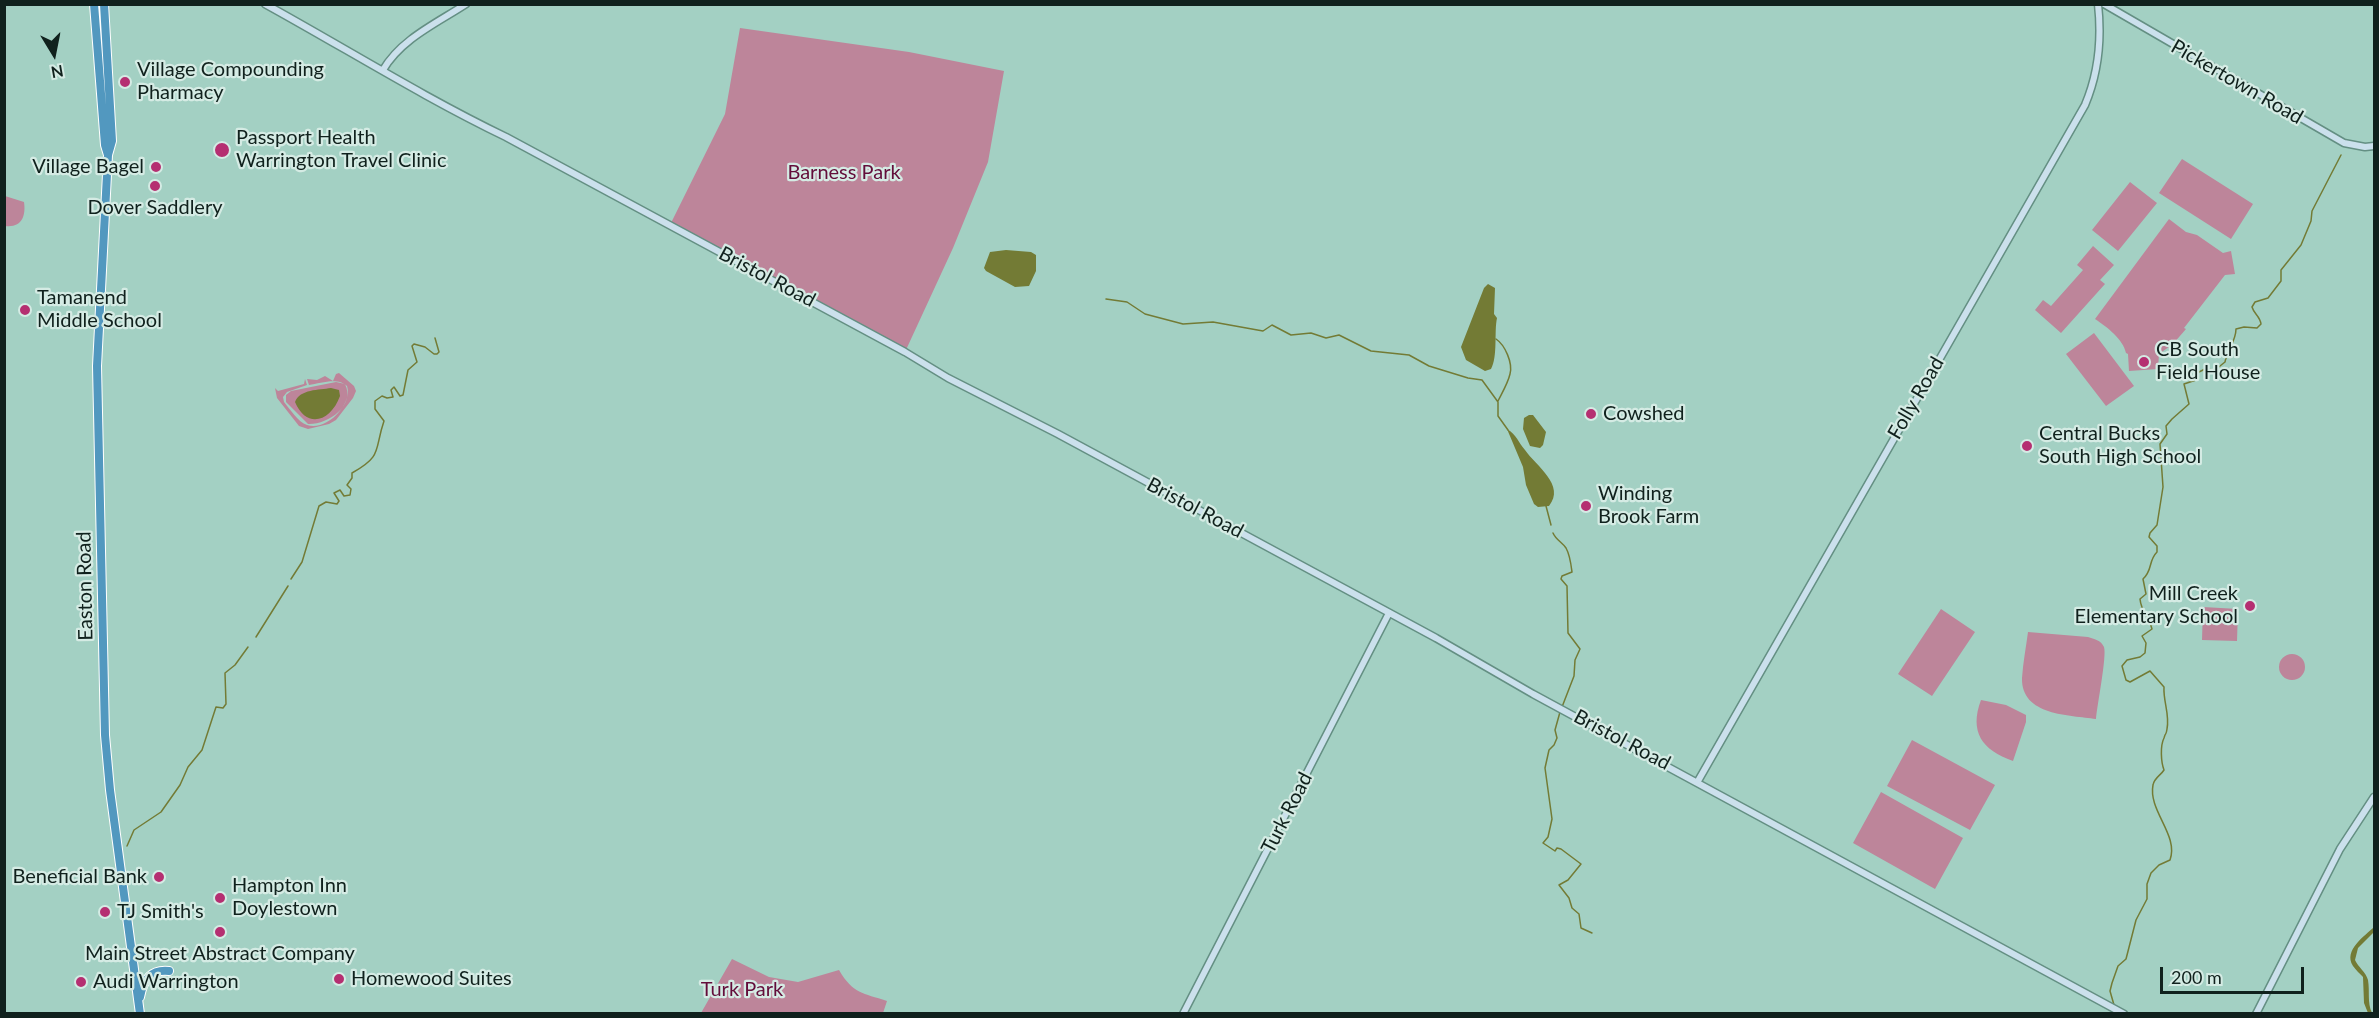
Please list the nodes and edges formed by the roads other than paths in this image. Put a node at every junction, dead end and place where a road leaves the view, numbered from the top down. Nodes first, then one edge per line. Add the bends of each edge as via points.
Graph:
1 (94, 4) edge
2 (104, 4) edge
3 (265, 4) edge
4 (466, 4) edge
5 (2098, 4) edge
6 (2104, 4) edge
7 (2115, 11) junction
8 (2100, 20) junction
9 (383, 70) junction
10 (2374, 146) edge
11 (108, 155) junction
12 (1389, 613) junction
13 (1698, 781) junction
14 (2374, 796) edge
15 (169, 971) dead end
16 (139, 1002) junction
17 (140, 1014) edge
18 (1183, 1014) edge
19 (2124, 1014) edge
20 (2256, 1014) edge

1 - 11 highway, Easton Road
2 - 11 highway, Easton Road via 112,124
3 - 9 main road, Bristol Road
4 - 9 main road via 405,43
5 - 8 main road, Folly Road
6 - 7 main road, Pickertown Road
7 - 8 main road via 2104,13
7 - 10 main road, Pickertown Road via 2344,143
8 - 13 main road, Folly Road via 2095,80 2085,105
9 - 12 main road, Bristol Road
11 - 16 highway, Easton Road via 97,366 105,724 110,790
12 - 13 main road, Bristol Road
12 - 18 main road, Turk Road
13 - 19 main road, Bristol Road
14 - 20 main road via 2340,849
15 - 16 highway via 150,975 142,986
16 - 17 highway, Easton Road

